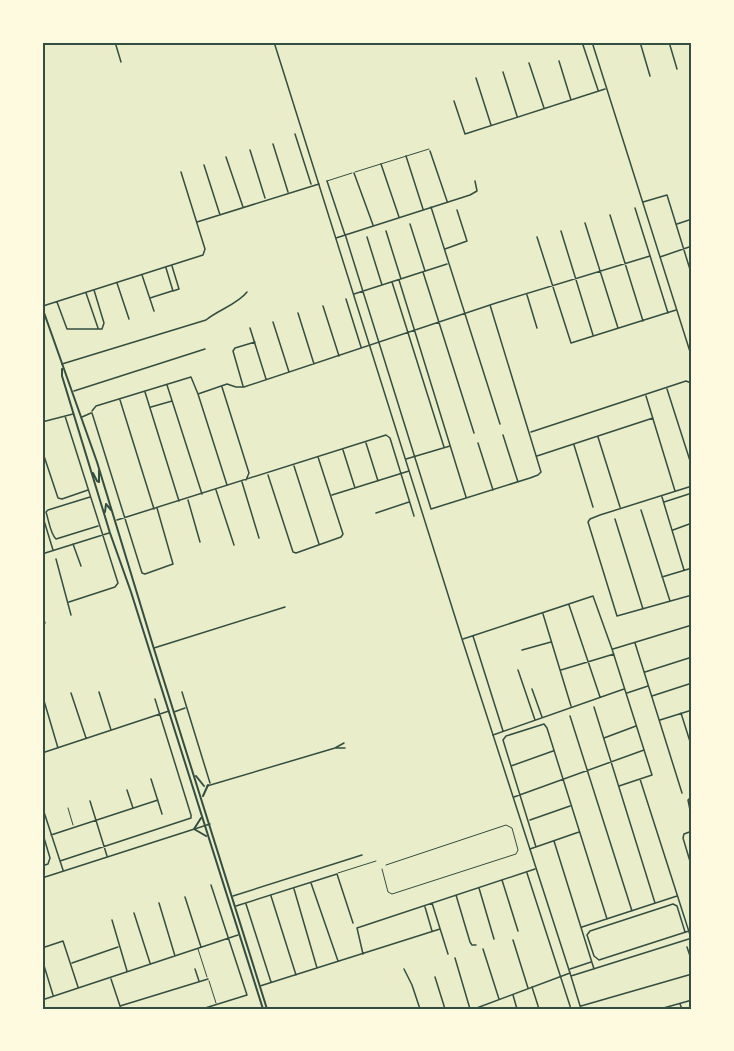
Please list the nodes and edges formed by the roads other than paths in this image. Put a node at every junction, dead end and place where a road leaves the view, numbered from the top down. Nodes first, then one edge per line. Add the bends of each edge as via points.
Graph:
1 (115, 42) edge
2 (274, 42) edge
3 (582, 42) edge
4 (592, 42) edge
5 (640, 42) edge
6 (669, 42) edge
7 (559, 61) dead end
8 (121, 62) dead end
9 (529, 63) dead end
10 (677, 69) dead end
11 (503, 72) dead end
12 (650, 75) dead end
13 (476, 78) dead end
14 (606, 89) junction
15 (598, 91) junction
16 (571, 100) junction
17 (454, 101) dead end
18 (544, 109) junction
19 (518, 117) junction
20 (492, 125) junction
21 (295, 134) dead end
22 (273, 144) dead end
23 (250, 150) dead end
24 (430, 151) joint
25 (405, 156) junction
26 (226, 157) dead end
27 (381, 164) junction
28 (204, 165) dead end
29 (181, 172) dead end
30 (354, 173) junction
31 (475, 181) dead end
32 (327, 182) joint
33 (319, 184) junction
34 (311, 186) junction
35 (690, 188) dead end
36 (289, 193) junction
37 (692, 195) edge
38 (266, 200) junction
39 (447, 202) junction
40 (642, 202) junction
41 (243, 207) junction
42 (431, 207) junction
43 (635, 208) dead end
44 (423, 210) junction
45 (457, 210) dead end
46 (220, 215) junction
47 (610, 216) dead end
48 (399, 218) junction
49 (692, 219) edge
50 (196, 222) junction
51 (585, 223) dead end
52 (410, 224) dead end
53 (676, 224) junction
54 (373, 226) junction
55 (386, 231) dead end
56 (561, 231) dead end
57 (345, 235) junction
58 (367, 237) dead end
59 (537, 237) dead end
60 (336, 238) junction
61 (692, 246) edge
62 (444, 249) junction
63 (684, 249) junction
64 (650, 256) junction
65 (659, 257) junction
66 (448, 263) junction
67 (625, 264) junction
68 (172, 265) junction
69 (166, 267) junction
70 (424, 271) junction
71 (600, 272) junction
72 (142, 274) junction
73 (692, 276) edge
74 (400, 279) junction
75 (576, 279) junction
76 (117, 282) junction
77 (392, 282) junction
78 (382, 285) junction
79 (552, 286) junction
80 (94, 290) junction
81 (173, 291) junction
82 (363, 291) junction
83 (86, 292) junction
84 (247, 292) dead end
85 (354, 294) junction
86 (526, 294) junction
87 (150, 298) junction
88 (346, 299) dead end
89 (56, 301) junction
90 (490, 305) junction
91 (42, 306) edge
92 (323, 306) dead end
93 (676, 310) junction
94 (154, 311) dead end
95 (298, 313) dead end
96 (465, 313) junction
97 (669, 313) junction
98 (129, 319) dead end
99 (44, 321) edge
100 (643, 321) junction
101 (273, 322) dead end
102 (438, 322) junction
103 (250, 328) dead end
104 (537, 328) dead end
105 (618, 328) junction
106 (98, 329) junction
107 (414, 329) junction
108 (408, 332) junction
109 (593, 336) junction
110 (255, 342) junction
111 (379, 342) junction
112 (370, 346) junction
113 (361, 349) junction
114 (205, 350) dead end
115 (339, 356) junction
116 (692, 358) edge
117 (314, 364) junction
118 (62, 365) junction
119 (289, 372) junction
120 (266, 379) junction
121 (691, 383) edge
122 (167, 384) junction
123 (222, 387) junction
124 (244, 387) junction
125 (667, 388) junction
126 (692, 388) edge
127 (144, 391) junction
128 (73, 392) junction
129 (198, 394) junction
130 (645, 395) junction
131 (119, 399) junction
132 (172, 401) junction
133 (150, 408) junction
134 (92, 413) junction
135 (74, 414) junction
136 (65, 416) junction
137 (82, 417) junction
138 (653, 418) junction
139 (42, 422) edge
140 (500, 424) dead end
141 (474, 432) dead end
142 (529, 432) junction
143 (503, 435) dead end
144 (598, 436) junction
145 (366, 442) junction
146 (478, 442) dead end
147 (574, 444) junction
148 (450, 446) junction
149 (444, 447) junction
150 (343, 449) junction
151 (42, 450) edge
152 (415, 456) junction
153 (536, 456) junction
154 (318, 457) junction
155 (405, 459) junction
156 (97, 462) junction
157 (88, 463) junction
158 (294, 465) junction
159 (692, 467) edge
160 (409, 471) junction
161 (268, 474) junction
162 (401, 474) junction
163 (246, 480) junction
164 (378, 481) junction
165 (242, 482) junction
166 (518, 482) junction
167 (227, 486) junction
168 (692, 486) edge
169 (355, 488) junction
170 (88, 490) junction
171 (216, 490) junction
172 (493, 490) junction
173 (675, 491) junction
174 (692, 493) edge
175 (202, 494) junction
176 (331, 496) junction
177 (661, 496) junction
178 (90, 497) junction
179 (187, 498) junction
180 (466, 498) junction
181 (179, 501) junction
182 (410, 502) junction
183 (663, 502) junction
184 (593, 507) dead end
185 (156, 508) junction
186 (621, 508) junction
187 (641, 510) dead end
188 (376, 513) dead end
189 (42, 514) edge
190 (414, 516) dead end
191 (125, 518) junction
192 (115, 519) junction
193 (615, 519) dead end
194 (107, 521) junction
195 (692, 524) edge
196 (99, 526) junction
197 (672, 530) junction
198 (110, 532) junction
199 (102, 535) junction
200 (260, 538) dead end
201 (200, 542) dead end
202 (73, 544) junction
203 (234, 545) dead end
204 (319, 545) junction
205 (53, 550) junction
206 (42, 554) edge
207 (56, 560) dead end
208 (81, 566) dead end
209 (692, 568) edge
210 (684, 570) junction
211 (662, 577) junction
212 (692, 595) edge
213 (69, 602) junction
214 (670, 602) junction
215 (569, 604) junction
216 (285, 607) dead end
217 (643, 610) junction
218 (542, 613) junction
219 (71, 615) dead end
220 (42, 616) edge
221 (45, 623) dead end
222 (692, 625) edge
223 (473, 636) junction
224 (462, 639) junction
225 (552, 642) junction
226 (635, 643) junction
227 (154, 649) junction
228 (612, 649) junction
229 (522, 650) dead end
230 (614, 654) junction
231 (692, 657) edge
232 (588, 662) junction
233 (518, 670) dead end
234 (561, 670) junction
235 (644, 672) junction
236 (692, 683) edge
237 (648, 686) junction
238 (532, 689) dead end
239 (625, 689) junction
240 (99, 692) dead end
241 (182, 692) dead end
242 (72, 693) dead end
243 (626, 693) junction
244 (42, 694) edge
245 (652, 696) junction
246 (600, 698) junction
247 (155, 699) dead end
248 (572, 707) junction
249 (594, 707) dead end
250 (186, 708) junction
251 (692, 710) edge
252 (169, 711) junction
253 (174, 712) junction
254 (681, 713) junction
255 (160, 714) junction
256 (570, 716) dead end
257 (542, 718) junction
258 (535, 720) junction
259 (659, 720) junction
260 (637, 726) junction
261 (112, 730) junction
262 (503, 731) junction
263 (493, 735) junction
264 (603, 738) junction
265 (86, 739) junction
266 (344, 743) dead end
267 (58, 748) junction
268 (336, 748) junction
269 (345, 748) dead end
270 (692, 748) edge
271 (644, 750) junction
272 (554, 751) junction
273 (42, 753) edge
274 (611, 762) junction
275 (511, 766) junction
276 (587, 770) junction
277 (193, 771) junction
278 (151, 779) dead end
279 (563, 779) junction
280 (640, 779) junction
281 (207, 785) junction
282 (619, 786) junction
283 (199, 788) junction
284 (127, 790) dead end
285 (193, 790) junction
286 (682, 793) dead end
287 (520, 795) junction
288 (692, 796) edge
289 (513, 798) junction
290 (202, 799) junction
291 (158, 800) junction
292 (90, 801) dead end
293 (42, 806) edge
294 (571, 806) junction
295 (68, 808) dead end
296 (133, 808) junction
297 (162, 814) dead end
298 (201, 817) junction
299 (96, 820) junction
300 (692, 820) edge
301 (528, 821) junction
302 (183, 824) junction
303 (210, 824) junction
304 (204, 826) junction
305 (74, 827) junction
306 (194, 829) junction
307 (42, 831) edge
308 (185, 831) junction
309 (692, 831) edge
310 (580, 832) junction
311 (51, 835) junction
312 (208, 838) junction
313 (554, 841) junction
314 (104, 847) junction
315 (536, 847) junction
316 (530, 849) junction
317 (362, 855) dead end
318 (107, 857) junction
319 (60, 861) junction
320 (375, 862) dead end
321 (386, 865) dead end
322 (42, 866) edge
323 (692, 868) edge
324 (382, 869) dead end
325 (536, 869) junction
326 (63, 871) junction
327 (527, 872) junction
328 (337, 874) junction
329 (42, 878) edge
330 (502, 880) junction
331 (311, 882) junction
332 (211, 885) dead end
333 (294, 888) junction
334 (478, 888) junction
335 (271, 895) junction
336 (456, 895) junction
337 (678, 896) junction
338 (185, 897) dead end
339 (232, 897) junction
340 (159, 903) dead end
341 (245, 903) junction
342 (431, 903) junction
343 (655, 903) junction
344 (425, 905) junction
345 (236, 906) junction
346 (632, 911) junction
347 (134, 913) dead end
348 (607, 919) junction
349 (112, 920) dead end
350 (353, 923) dead end
351 (581, 927) junction
352 (440, 929) junction
353 (518, 931) dead end
354 (690, 931) edge
355 (433, 932) junction
356 (685, 932) junction
357 (239, 935) junction
358 (228, 938) junction
359 (691, 938) edge
360 (494, 939) dead end
361 (513, 940) dead end
362 (476, 945) dead end
363 (120, 947) junction
364 (687, 947) dead end
365 (42, 948) edge
366 (199, 948) junction
367 (483, 949) dead end
368 (363, 954) junction
369 (448, 954) dead end
370 (175, 956) junction
371 (455, 958) dead end
372 (42, 959) edge
373 (338, 962) junction
374 (592, 962) junction
375 (692, 962) edge
376 (71, 963) junction
377 (151, 964) junction
378 (195, 969) dead end
379 (318, 969) junction
380 (404, 969) dead end
381 (569, 969) junction
382 (594, 969) junction
383 (46, 972) junction
384 (127, 972) junction
385 (42, 973) edge
386 (570, 973) junction
387 (692, 974) edge
388 (296, 975) junction
389 (561, 976) junction
390 (571, 976) junction
391 (110, 977) junction
392 (435, 977) dead end
393 (208, 979) junction
394 (199, 982) junction
395 (272, 983) junction
396 (260, 986) junction
397 (532, 987) junction
398 (79, 988) junction
399 (529, 988) junction
400 (513, 994) junction
401 (54, 996) junction
402 (499, 999) junction
403 (42, 1000) edge
404 (692, 1000) edge
405 (680, 1003) junction
406 (486, 1004) junction
407 (217, 1005) junction
408 (121, 1007) edge
409 (581, 1008) edge
410 (202, 1009) edge
411 (263, 1009) edge
412 (267, 1009) edge
413 (290, 1009) edge
414 (296, 1009) edge
415 (420, 1009) edge
416 (445, 1009) edge
417 (472, 1009) edge
418 (487, 1009) edge
419 (517, 1009) edge
420 (539, 1009) edge
421 (572, 1009) edge
422 (660, 1009) edge
423 (682, 1009) edge

1 - 8 street
2 - 33 street
3 - 15 street
4 - 14 street
5 - 12 street
6 - 10 street
7 - 16 street
9 - 18 street
11 - 19 street
13 - 20 street
14 - 15 street
14 - 40 street
15 - 16 street
16 - 18 street
17 - 20 street via 465,134
18 - 19 street
19 - 20 street
21 - 34 street
22 - 36 street
23 - 38 street
24 - 25 lane
24 - 39 street
25 - 27 lane
25 - 44 street
26 - 41 street
27 - 30 lane
27 - 48 street
28 - 46 street
29 - 50 street
30 - 32 lane
30 - 54 street
31 - 39 street via 476,192
32 - 57 street
33 - 34 street
33 - 60 street
34 - 36 street
35 - 37 street
36 - 38 street
38 - 41 street
39 - 42 street
40 - 53 street via 667,195
40 - 65 street
41 - 46 street
42 - 44 street
42 - 62 street
43 - 64 street
44 - 48 street
45 - 62 street via 466,241
46 - 50 street
47 - 67 street
48 - 54 street
49 - 53 street
50 - 68 street via 205,249 203,255
51 - 71 street
52 - 70 street
53 - 63 street
54 - 57 street
55 - 74 street
56 - 75 street
57 - 60 street
57 - 82 street
58 - 78 street
59 - 79 street
60 - 85 street
61 - 63 street
62 - 66 street
63 - 65 street
63 - 73 street
64 - 67 street
64 - 97 street
65 - 93 street
66 - 70 street
66 - 96 street
67 - 71 street
67 - 100 street
68 - 69 street
68 - 81 street via 179,289
69 - 72 street
69 - 81 street
70 - 74 street
70 - 102 street
71 - 75 street
71 - 105 street
72 - 76 street
72 - 87 street
74 - 77 street
74 - 107 street
75 - 79 street
75 - 109 street
76 - 80 street
76 - 98 street
77 - 78 street
77 - 108 street
78 - 82 street
79 - 86 street
79 - 109 street via 571,343
80 - 83 street
80 - 106 street via 104,323
81 - 87 street
82 - 85 street
82 - 111 street
83 - 89 street
83 - 106 street
84 - 118 street via 206,320
85 - 112 street
86 - 90 street
86 - 104 street
87 - 94 street
88 - 113 street
89 - 91 street
89 - 106 street via 64,326
90 - 96 street
90 - 142 street
91 - 99 main road
92 - 115 street
93 - 97 street
93 - 116 street
95 - 117 street
96 - 102 street
96 - 140 street
97 - 100 street
99 - 118 main road
100 - 105 street
101 - 119 street
102 - 107 street
102 - 141 street
103 - 110 street
105 - 109 street
107 - 108 street
107 - 148 street
108 - 111 street
108 - 149 street
110 - 120 street
110 - 124 street via 233,351
111 - 112 street
111 - 152 street
112 - 113 street
112 - 155 street
113 - 115 street
114 - 128 street
115 - 117 street
117 - 119 street
118 - 128 main road
118 - 135 main road
119 - 120 street
120 - 124 street
121 - 125 street
121 - 126 street
122 - 127 street
122 - 129 street via 190,377
122 - 132 street
123 - 124 street
123 - 129 street
123 - 163 street via 249,473
125 - 130 street
125 - 159 street
127 - 131 street
127 - 133 street
128 - 137 main road
129 - 167 street
130 - 138 street
130 - 142 street
131 - 134 street via 96,406
131 - 185 street
132 - 133 street
132 - 175 street
133 - 181 street
134 - 137 street
134 - 191 street
135 - 136 street
135 - 157 main road
136 - 139 street
136 - 170 street
137 - 156 main road
138 - 144 street
138 - 173 street
142 - 153 street
143 - 166 street
144 - 147 street
144 - 186 street
145 - 150 street
145 - 162 street via 388,436
145 - 164 street
146 - 172 street
147 - 153 street
147 - 184 street
148 - 149 street
148 - 180 street
149 - 152 street
150 - 154 street
150 - 169 street
151 - 170 street via 58,498
152 - 155 street
152 - 180 street via 431,509
153 - 166 street via 540,474
154 - 158 street
154 - 176 street
155 - 160 street
156 - 157 main road via 99,482
156 - 192 main road
157 - 194 main road
158 - 161 street
158 - 204 street
160 - 162 street
160 - 224 street
161 - 163 street
161 - 204 street via 293,552
162 - 164 street
162 - 182 street
163 - 165 street
164 - 169 street
165 - 167 street
165 - 200 street
166 - 172 street
167 - 171 street
168 - 173 street
169 - 176 street
170 - 178 street
171 - 175 street
171 - 203 street
172 - 180 street
173 - 177 street
174 - 183 street
175 - 179 street
176 - 204 street via 343,534
177 - 183 street
177 - 186 street
178 - 196 street
178 - 196 street via 48,510 48,519 56,539
179 - 181 street
179 - 201 street
181 - 185 street
182 - 188 street
182 - 190 street
183 - 197 street
185 - 191 street
185 - 191 street via 173,564 145,574
186 - 217 street via 588,522 617,616
187 - 211 street
189 - 205 street
191 - 192 street
192 - 194 main road via 106,504
192 - 227 main road
193 - 217 street
194 - 198 main road
195 - 197 street
196 - 199 street
197 - 210 street
198 - 199 street
198 - 252 main road
199 - 202 street
199 - 213 street via 118,583
202 - 205 street
202 - 208 street
205 - 206 street
207 - 213 street
209 - 210 street
210 - 211 street
211 - 214 street
212 - 214 street
213 - 219 street
214 - 217 street
215 - 218 street
215 - 228 street via 593,596
215 - 232 street
216 - 227 street
218 - 223 street
218 - 225 street
220 - 221 street
222 - 226 street
223 - 224 street
223 - 262 street
224 - 263 street
225 - 229 street
225 - 234 street
226 - 228 street
226 - 235 street
227 - 253 main road
228 - 230 street
230 - 232 street
230 - 239 street
231 - 235 street
232 - 234 street
232 - 246 street
233 - 258 street
234 - 248 street
235 - 237 street
236 - 245 street
237 - 243 street
237 - 245 street
238 - 257 street
239 - 243 street
239 - 246 street
240 - 261 street
241 - 250 street
242 - 265 street
243 - 260 street
244 - 267 street
245 - 259 street
246 - 248 street
247 - 255 street
248 - 257 street
249 - 264 street
250 - 253 street
250 - 281 street
251 - 254 street
252 - 255 street
252 - 285 main road
253 - 277 main road
254 - 259 street
254 - 270 street
255 - 261 street
255 - 302 street via 192,815
256 - 276 street
257 - 258 street
258 - 262 street
259 - 286 street
260 - 264 street
260 - 271 street
261 - 265 street
262 - 263 street
263 - 289 street
264 - 274 street
265 - 267 street
266 - 268 street
267 - 273 street
268 - 269 street
268 - 281 street
271 - 274 street
271 - 280 street via 652,775
272 - 275 street
272 - 275 street via 546,725 506,736 503,740
272 - 279 street
274 - 276 street
274 - 282 street
275 - 287 street
276 - 279 street
276 - 346 street
277 - 281 main road
277 - 283 main road
278 - 291 street
279 - 287 street
279 - 294 street
280 - 282 street
280 - 337 street
281 - 283 street
281 - 290 main road
282 - 343 street
283 - 285 street
283 - 290 main road
284 - 296 street
285 - 298 main road
287 - 289 street
287 - 301 street
288 - 300 street via 687,805
289 - 316 street
290 - 303 main road
291 - 296 street
291 - 297 street
292 - 299 street
293 - 311 street
294 - 301 street
294 - 310 street
295 - 305 lane
296 - 299 street
298 - 304 main road
298 - 306 main road
299 - 305 street
299 - 314 street
301 - 315 street
302 - 308 street
302 - 314 street
303 - 304 street
303 - 339 main road
304 - 306 street
304 - 312 main road
305 - 311 street
306 - 308 street
306 - 312 main road
307 - 322 street via 50,858
308 - 318 street
309 - 323 street via 683,838
310 - 313 street
310 - 348 street
311 - 319 street
312 - 357 main road
313 - 315 street
313 - 351 street
314 - 318 street
314 - 319 street
315 - 316 street
316 - 325 street
317 - 339 street
318 - 326 street
319 - 326 street
320 - 328 lane
321 - 324 lane via 506,825 512,828 518,850 516,854 392,894
325 - 327 street
325 - 381 street
326 - 329 street
327 - 330 street
327 - 389 street
328 - 331 street
328 - 350 street
330 - 334 street
330 - 353 street
331 - 333 street
331 - 373 street
332 - 358 street
333 - 335 street
333 - 379 street
334 - 336 street
334 - 360 street
335 - 341 street
335 - 388 street
336 - 342 street
336 - 362 street via 470,942
337 - 343 street
337 - 354 street
338 - 366 street
339 - 345 main road
340 - 370 street
341 - 345 street
341 - 395 street
342 - 344 street
342 - 352 street
343 - 346 street
344 - 355 street
344 - 368 street via 357,928
345 - 396 main road
346 - 348 street
347 - 377 street
348 - 351 street
349 - 363 street
351 - 374 street
352 - 355 street
352 - 369 street
354 - 356 street
354 - 359 street
355 - 368 street
356 - 356 street via 673,904 587,935 599,960
357 - 358 street
357 - 411 main road
358 - 366 street
358 - 407 street via 247,995
359 - 382 street
361 - 399 street
363 - 376 street
363 - 384 street
364 - 375 street
365 - 376 street via 63,941
366 - 370 street
366 - 393 lane
367 - 402 street
368 - 373 street
370 - 377 street
371 - 417 street
372 - 383 street
373 - 379 street
374 - 381 street
374 - 382 street
376 - 398 street
377 - 384 street
378 - 394 street
379 - 388 street
380 - 415 street
381 - 386 street
382 - 390 street
383 - 385 street
383 - 401 street
384 - 391 street
386 - 389 street
386 - 390 street
387 - 409 street
388 - 395 street
389 - 397 street
389 - 421 street
390 - 409 street
391 - 398 street
391 - 408 street
392 - 416 street
393 - 394 street
393 - 407 lane
394 - 408 street
395 - 396 street
396 - 412 main road
397 - 399 street
397 - 420 street
398 - 401 street
399 - 400 street
400 - 402 street
400 - 419 street
401 - 403 street
402 - 406 street
404 - 405 street
405 - 422 street
405 - 423 street
406 - 417 street
406 - 418 street
407 - 410 street
413 - 414 lane

